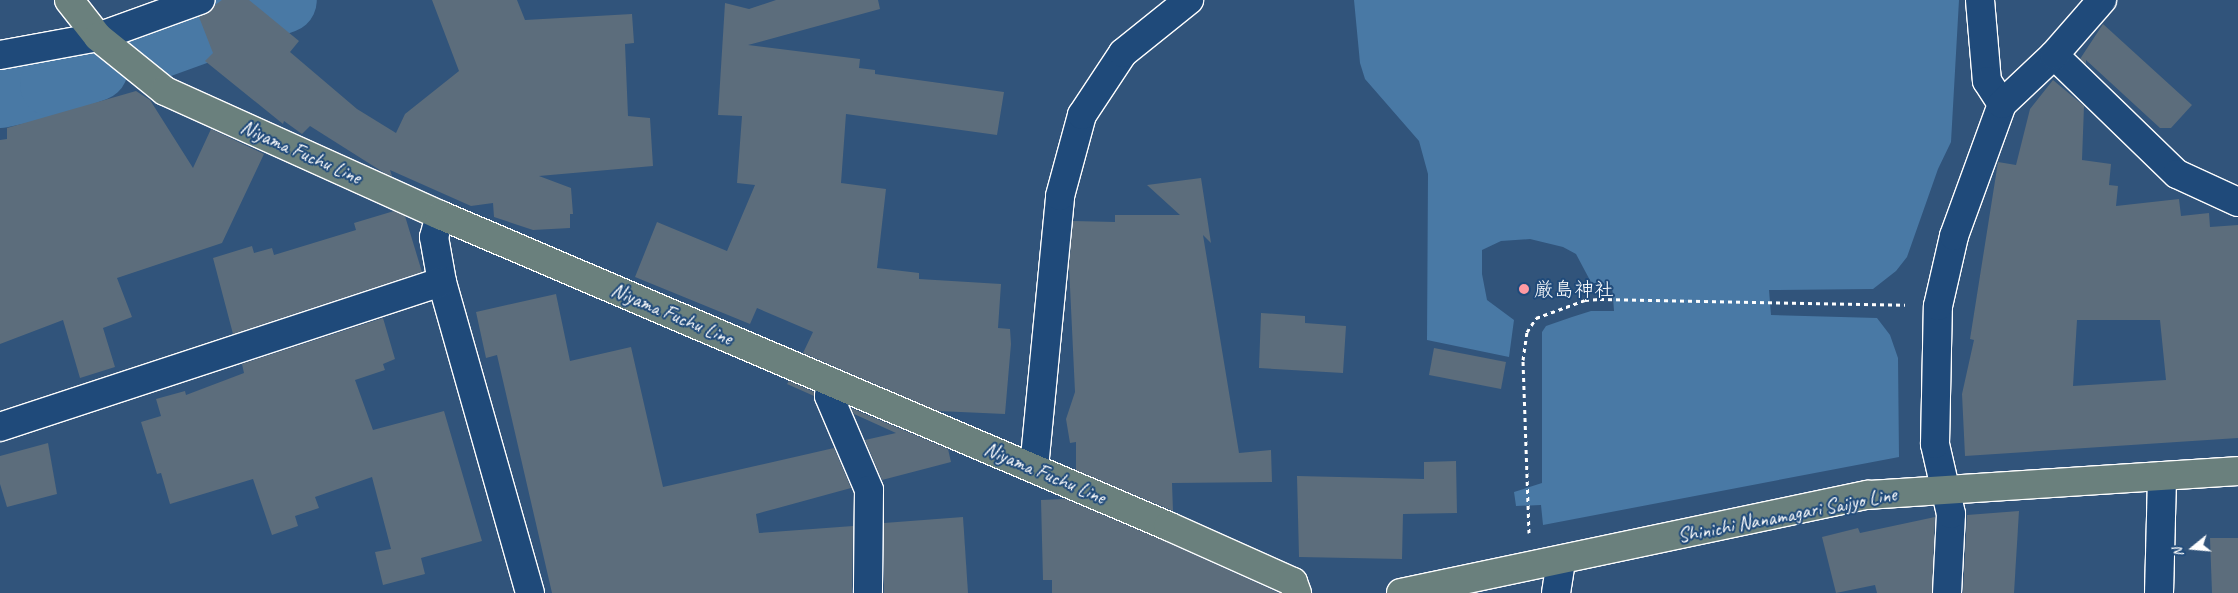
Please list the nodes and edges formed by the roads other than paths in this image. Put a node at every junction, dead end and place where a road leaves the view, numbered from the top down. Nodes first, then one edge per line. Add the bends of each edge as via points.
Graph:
1 (69, 0) edge
2 (200, 0) edge
3 (1190, 0) edge
4 (1980, 0) edge
5 (2102, 0) edge
6 (98, 37) junction
7 (0, 55) edge
8 (2054, 55) junction
9 (2002, 104) junction
10 (2238, 202) edge
11 (440, 215) junction
12 (442, 282) junction
13 (831, 382) junction
14 (0, 427) edge
15 (1034, 468) junction
16 (2238, 471) edge
17 (2162, 476) junction
18 (1944, 489) junction
19 (1561, 560) junction
20 (530, 593) edge
21 (868, 593) edge
22 (1297, 593) edge
23 (1400, 593) edge
24 (1556, 593) edge
25 (1947, 593) edge
26 (2160, 593) edge

1 - 6 main road, Niyama Fuchu Line
2 - 6 street
3 - 15 street via 1123,53 1082,115 1060,196
4 - 9 street via 1987,81
5 - 8 street
6 - 7 street
6 - 11 main road, Niyama Fuchu Line via 165,91
8 - 9 street
8 - 10 street via 2177,174
9 - 18 street via 1954,236 1938,306 1935,444
11 - 12 street via 434,237
11 - 13 main road, Niyama Fuchu Line
12 - 14 street
12 - 20 street
13 - 15 main road, Niyama Fuchu Line
13 - 21 street via 829,396 869,490
15 - 22 main road, Niyama Fuchu Line via 1293,582
16 - 17 main road, Shinichi Nanamagari Saijyo Line
17 - 18 main road, Shinichi Nanamagari Saijyo Line
17 - 26 street
18 - 19 main road, Shinichi Nanamagari Saijyo Line via 1868,495
18 - 25 street via 1950,514
19 - 23 main road, Shinichi Nanamagari Saijyo Line
19 - 24 street

